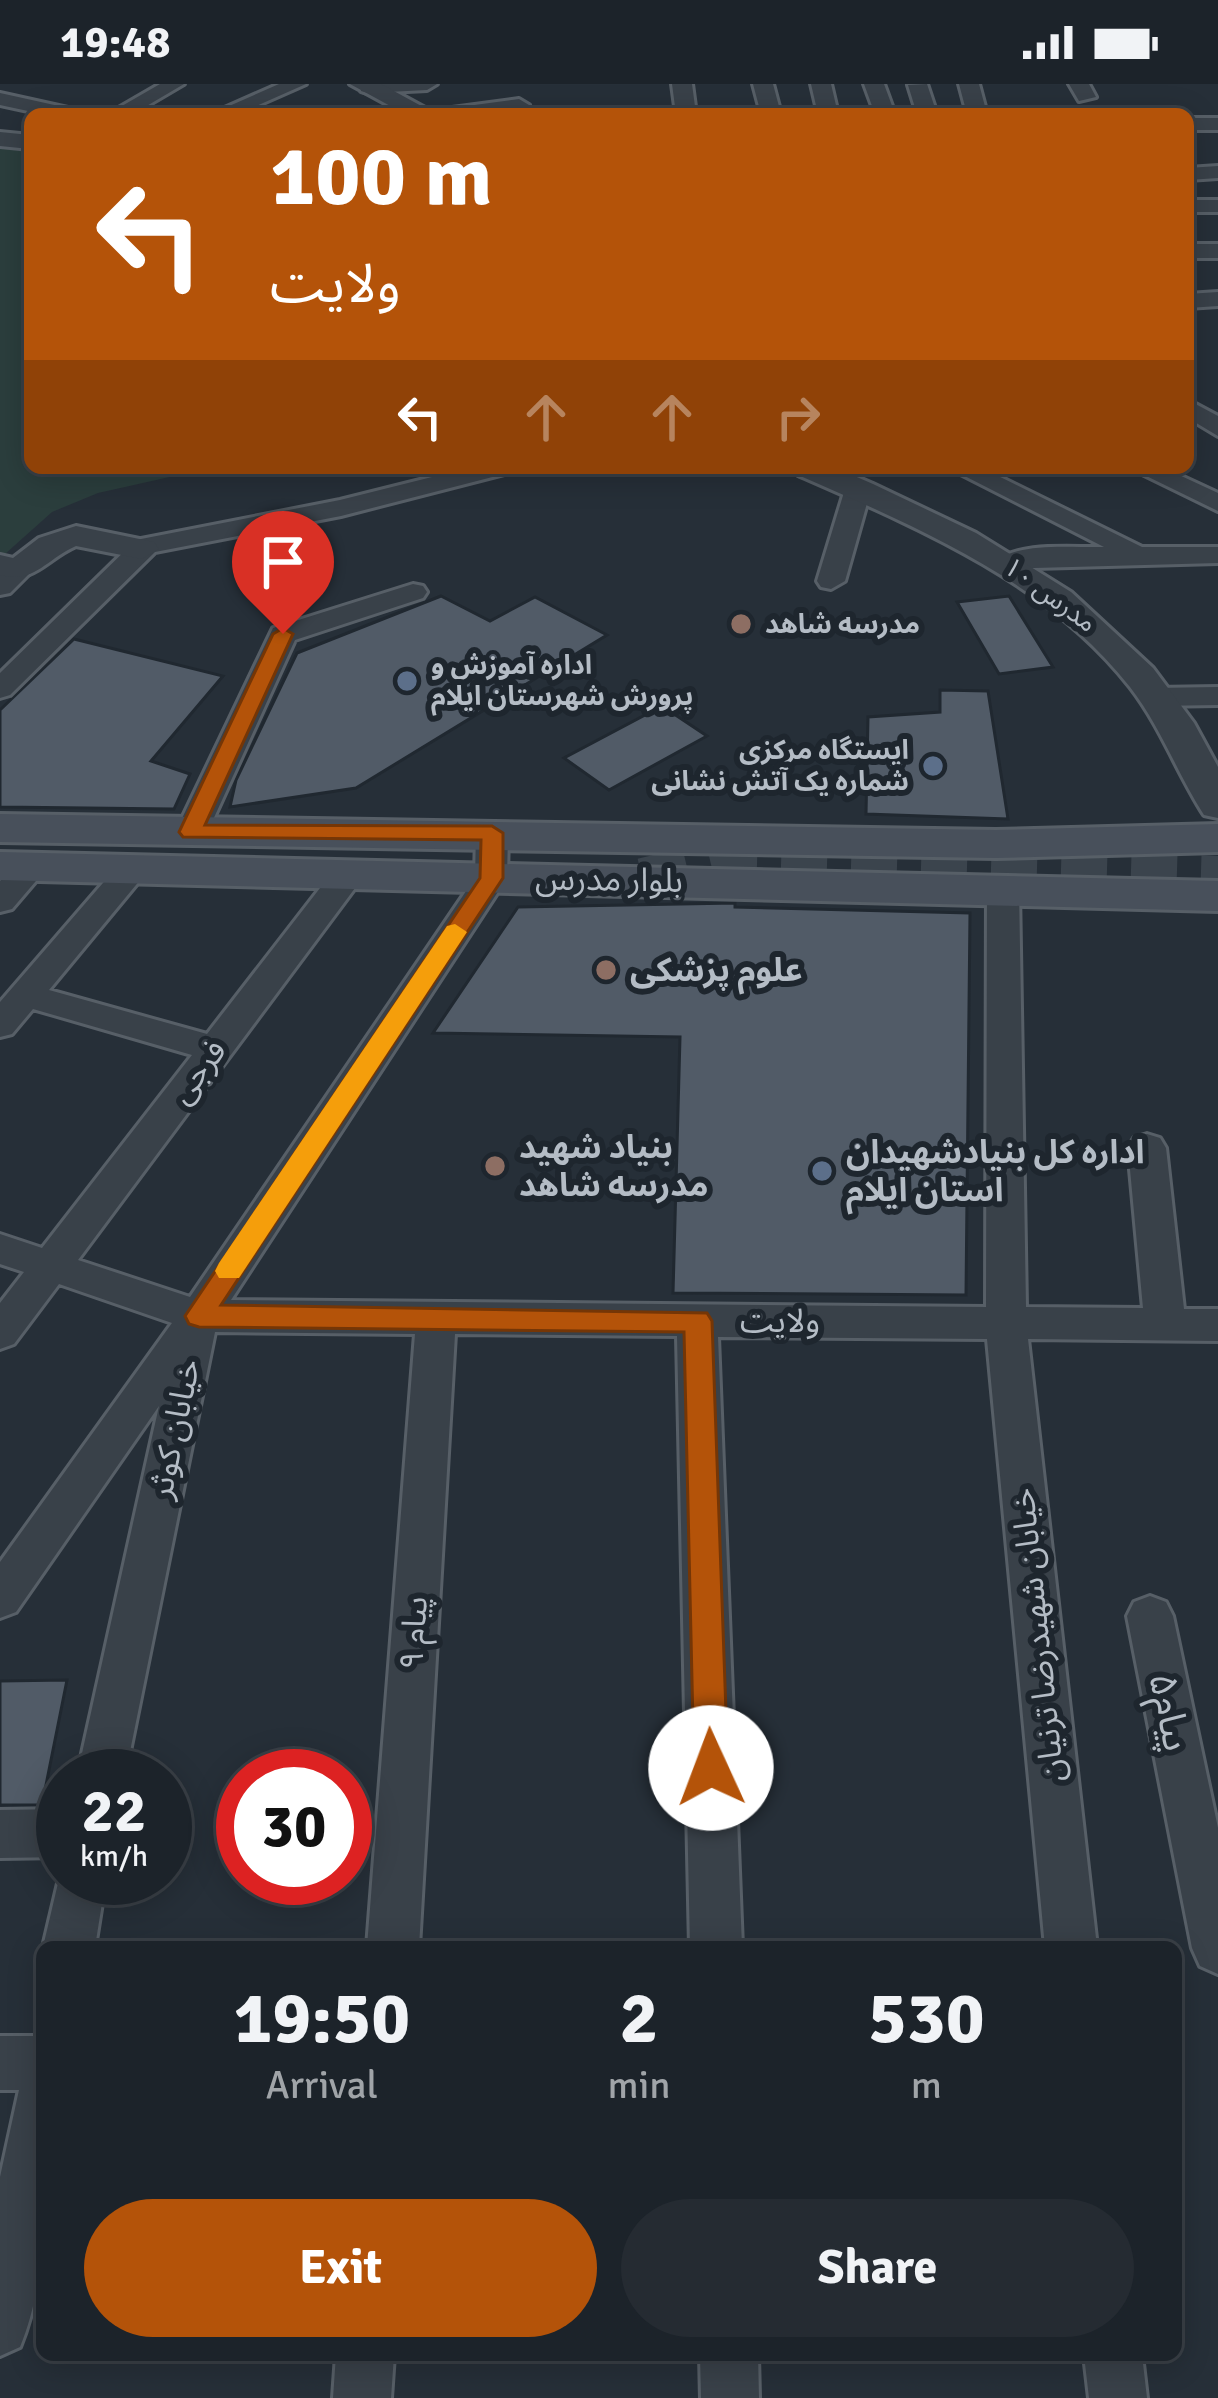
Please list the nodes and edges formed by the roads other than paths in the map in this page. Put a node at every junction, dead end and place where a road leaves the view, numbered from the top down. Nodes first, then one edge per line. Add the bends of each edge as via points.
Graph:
1 (11, 84) edge
2 (174, 84) edge
3 (296, 84) edge
4 (427, 84) edge
5 (365, 86) edge
6 (120, 88) dead end
7 (0, 94) edge
8 (153, 95) junction
9 (519, 105) dead end
10 (49, 108) edge
11 (129, 108) edge
12 (236, 108) edge
13 (410, 108) edge
14 (497, 108) edge
15 (1194, 408) edge
16 (1218, 428) edge
17 (475, 474) edge
18 (823, 474) edge
19 (974, 474) edge
20 (1156, 474) edge
21 (858, 489) junction
22 (1218, 503) edge
23 (142, 549) junction
24 (1141, 555) junction
25 (1008, 563) junction
26 (1216, 563) edge
27 (6, 574) edge
28 (831, 581) dead end
29 (413, 592) dead end
30 (0, 689) edge
31 (1218, 696) edge
32 (1155, 697) junction
33 (1218, 806) edge
34 (0, 828) edge
35 (190, 832) junction
36 (1218, 838) edge
37 (492, 855) junction
38 (15, 867) edge
39 (134, 868) junction
40 (346, 878) junction
41 (1003, 889) junction
42 (1218, 896) edge
43 (0, 902) edge
44 (25, 995) junction
45 (0, 1025) edge
46 (216, 1049) junction
47 (1147, 1148) dead end
48 (0, 1250) edge
49 (51, 1267) junction
50 (199, 1316) junction
51 (436, 1318) junction
52 (698, 1321) junction
53 (1006, 1323) junction
54 (1165, 1324) junction
55 (1218, 1325) edge
56 (0, 1333) edge
57 (0, 1598) edge
58 (1150, 1616) dead end
59 (107, 1749) edge
60 (36, 1833) edge
61 (0, 1834) edge
62 (76, 1905) edge
63 (70, 1941) edge
64 (393, 1941) edge
65 (716, 1941) edge
66 (1070, 1941) edge
67 (1218, 1948) edge
68 (0, 2063) edge
69 (36, 2063) edge
70 (36, 2131) edge
71 (0, 2327) edge
72 (365, 2361) edge
73 (729, 2361) edge
74 (1114, 2361) edge
75 (362, 2398) edge
76 (730, 2398) edge
77 (1118, 2398) edge

1 - 7 street
2 - 8 street
3 - 12 street
4 - 5 street
5 - 13 street
6 - 8 street
7 - 10 street
8 - 11 street
9 - 14 street
15 - 16 street
17 - 23 street
18 - 21 street, مدرس ۱۰
19 - 24 street
20 - 22 street
21 - 25 street, مدرس ۱۰
21 - 28 street
23 - 27 street via 79,533 52,539
23 - 30 street
24 - 25 street
24 - 26 street
25 - 32 street, مدرس ۱۰ via 1082,614
29 - 35 street via 283,634
31 - 32 street
32 - 33 street, مدرس ۱۰
34 - 35 main road, بلوار مدرس
35 - 37 main road, بلوار مدرس
36 - 37 main road, بلوار مدرس
37 - 40 main road, بلوار مدرس
37 - 41 main road, بلوار مدرس
37 - 50 street, خیابان کوثر
38 - 39 main road, بلوار مدرس
38 - 43 street
39 - 40 main road, بلوار مدرس
39 - 44 street
40 - 46 street, فرجی
41 - 42 main road, بلوار مدرس
41 - 53 street, خیابان شهیدرضا ترنیان
44 - 45 street
44 - 46 street
46 - 49 street, فرجی
47 - 54 street
48 - 49 street, ولایت
49 - 50 street, ولایت
49 - 56 street, فرجی
50 - 51 street, ولایت
50 - 57 street
50 - 59 street, خیابان کوثر
51 - 52 street, ولایت
51 - 64 street, پیام ۹
52 - 53 street, ولایت
52 - 65 street
53 - 54 street, ولایت
53 - 66 street, خیابان شهیدرضا ترنیان
54 - 55 street, ولایت
58 - 67 street, پیام۵
60 - 61 street
62 - 63 street
68 - 69 street
70 - 71 street
72 - 75 street
73 - 76 street
74 - 77 street

